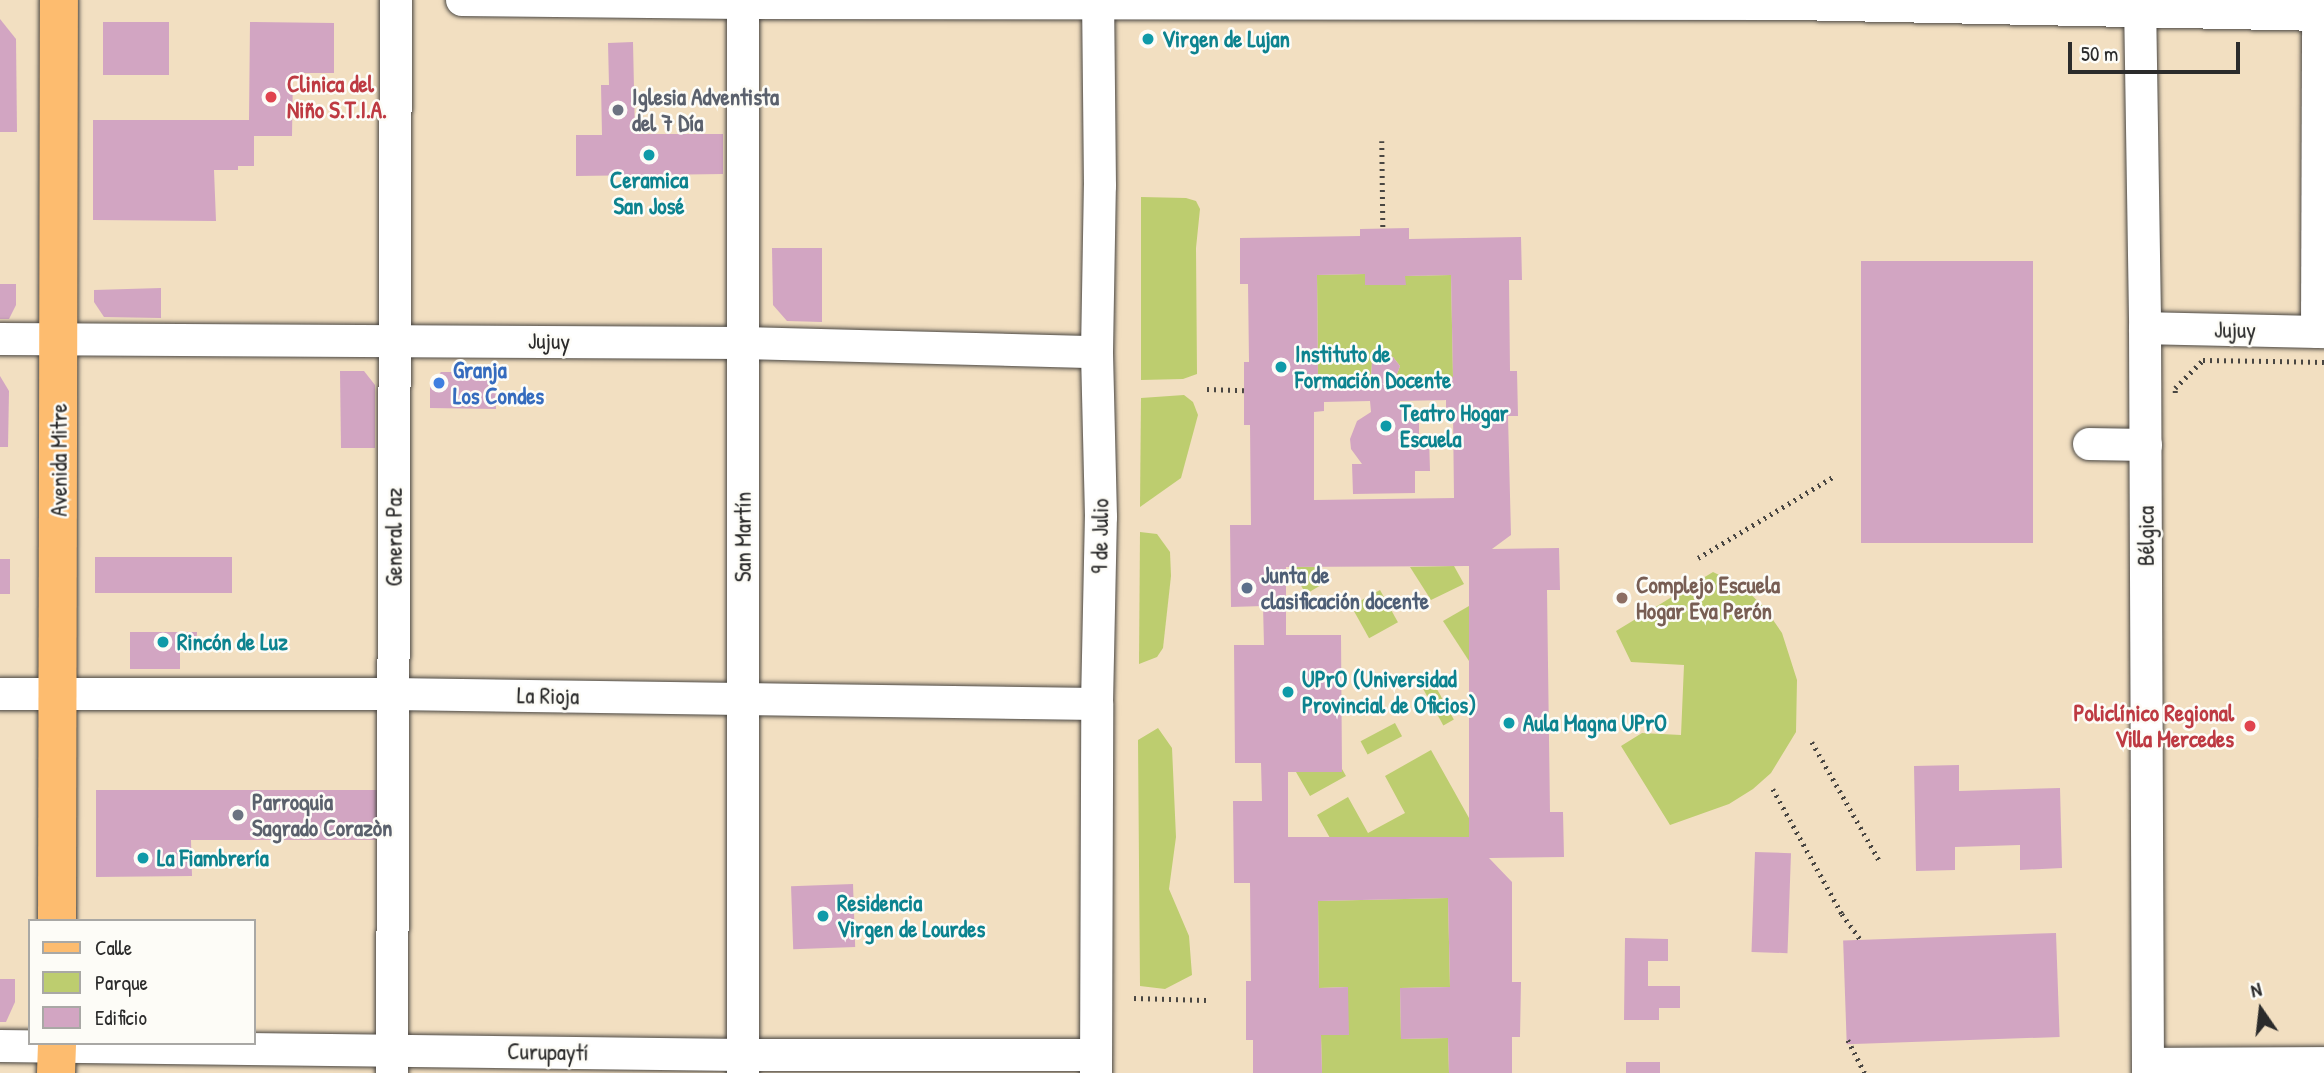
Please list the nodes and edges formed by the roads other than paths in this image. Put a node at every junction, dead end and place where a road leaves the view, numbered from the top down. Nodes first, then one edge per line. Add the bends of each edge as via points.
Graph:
1 (60, 0) edge
2 (396, 0) edge
3 (461, 0) edge
4 (743, 2) edge
5 (1098, 2) edge
6 (1436, 2) edge
7 (1793, 2) edge
8 (2140, 6) edge
9 (2321, 14) edge
10 (2145, 328) junction
11 (0, 339) edge
12 (59, 339) junction
13 (394, 339) junction
14 (2322, 342) edge
15 (743, 343) junction
16 (1097, 352) junction
17 (2089, 444) dead end
18 (2146, 445) junction
19 (393, 694) junction
20 (0, 695) edge
21 (57, 695) junction
22 (743, 700) junction
23 (1097, 704) junction
24 (57, 919) edge
25 (0, 1046) edge
26 (57, 1054) edge
27 (392, 1061) edge
28 (2324, 1063) edge
29 (743, 1064) edge
30 (1096, 1064) edge
31 (2148, 1068) edge

1 - 12 main road, Avenida Mitre
2 - 13 street, General Paz
3 - 4 street
4 - 5 street
4 - 15 street, San Martín
5 - 6 street
5 - 16 street, 9 de Julio
6 - 7 street
7 - 8 street
8 - 9 street
8 - 10 street, Bélgica
9 - 14 street
10 - 14 street, Jujuy
10 - 18 street, Bélgica
11 - 12 street, Jujuy
12 - 13 street, Jujuy
12 - 21 main road, Avenida Mitre
13 - 15 street, Jujuy
13 - 19 street, General Paz
15 - 16 street, Jujuy
15 - 22 street, San Martín
16 - 23 street, 9 de Julio via 1101,517
17 - 18 street
18 - 31 street, Bélgica
19 - 21 street, La Rioja
19 - 22 street, La Rioja
19 - 27 street, General Paz
20 - 21 street, La Rioja
21 - 24 main road, Avenida Mitre
22 - 23 street, La Rioja
22 - 29 street, San Martín
23 - 30 street, 9 de Julio
25 - 26 street, Curupaytí
26 - 27 street, Curupaytí
27 - 29 street, Curupaytí
28 - 31 street
29 - 30 street, Curupaytí

